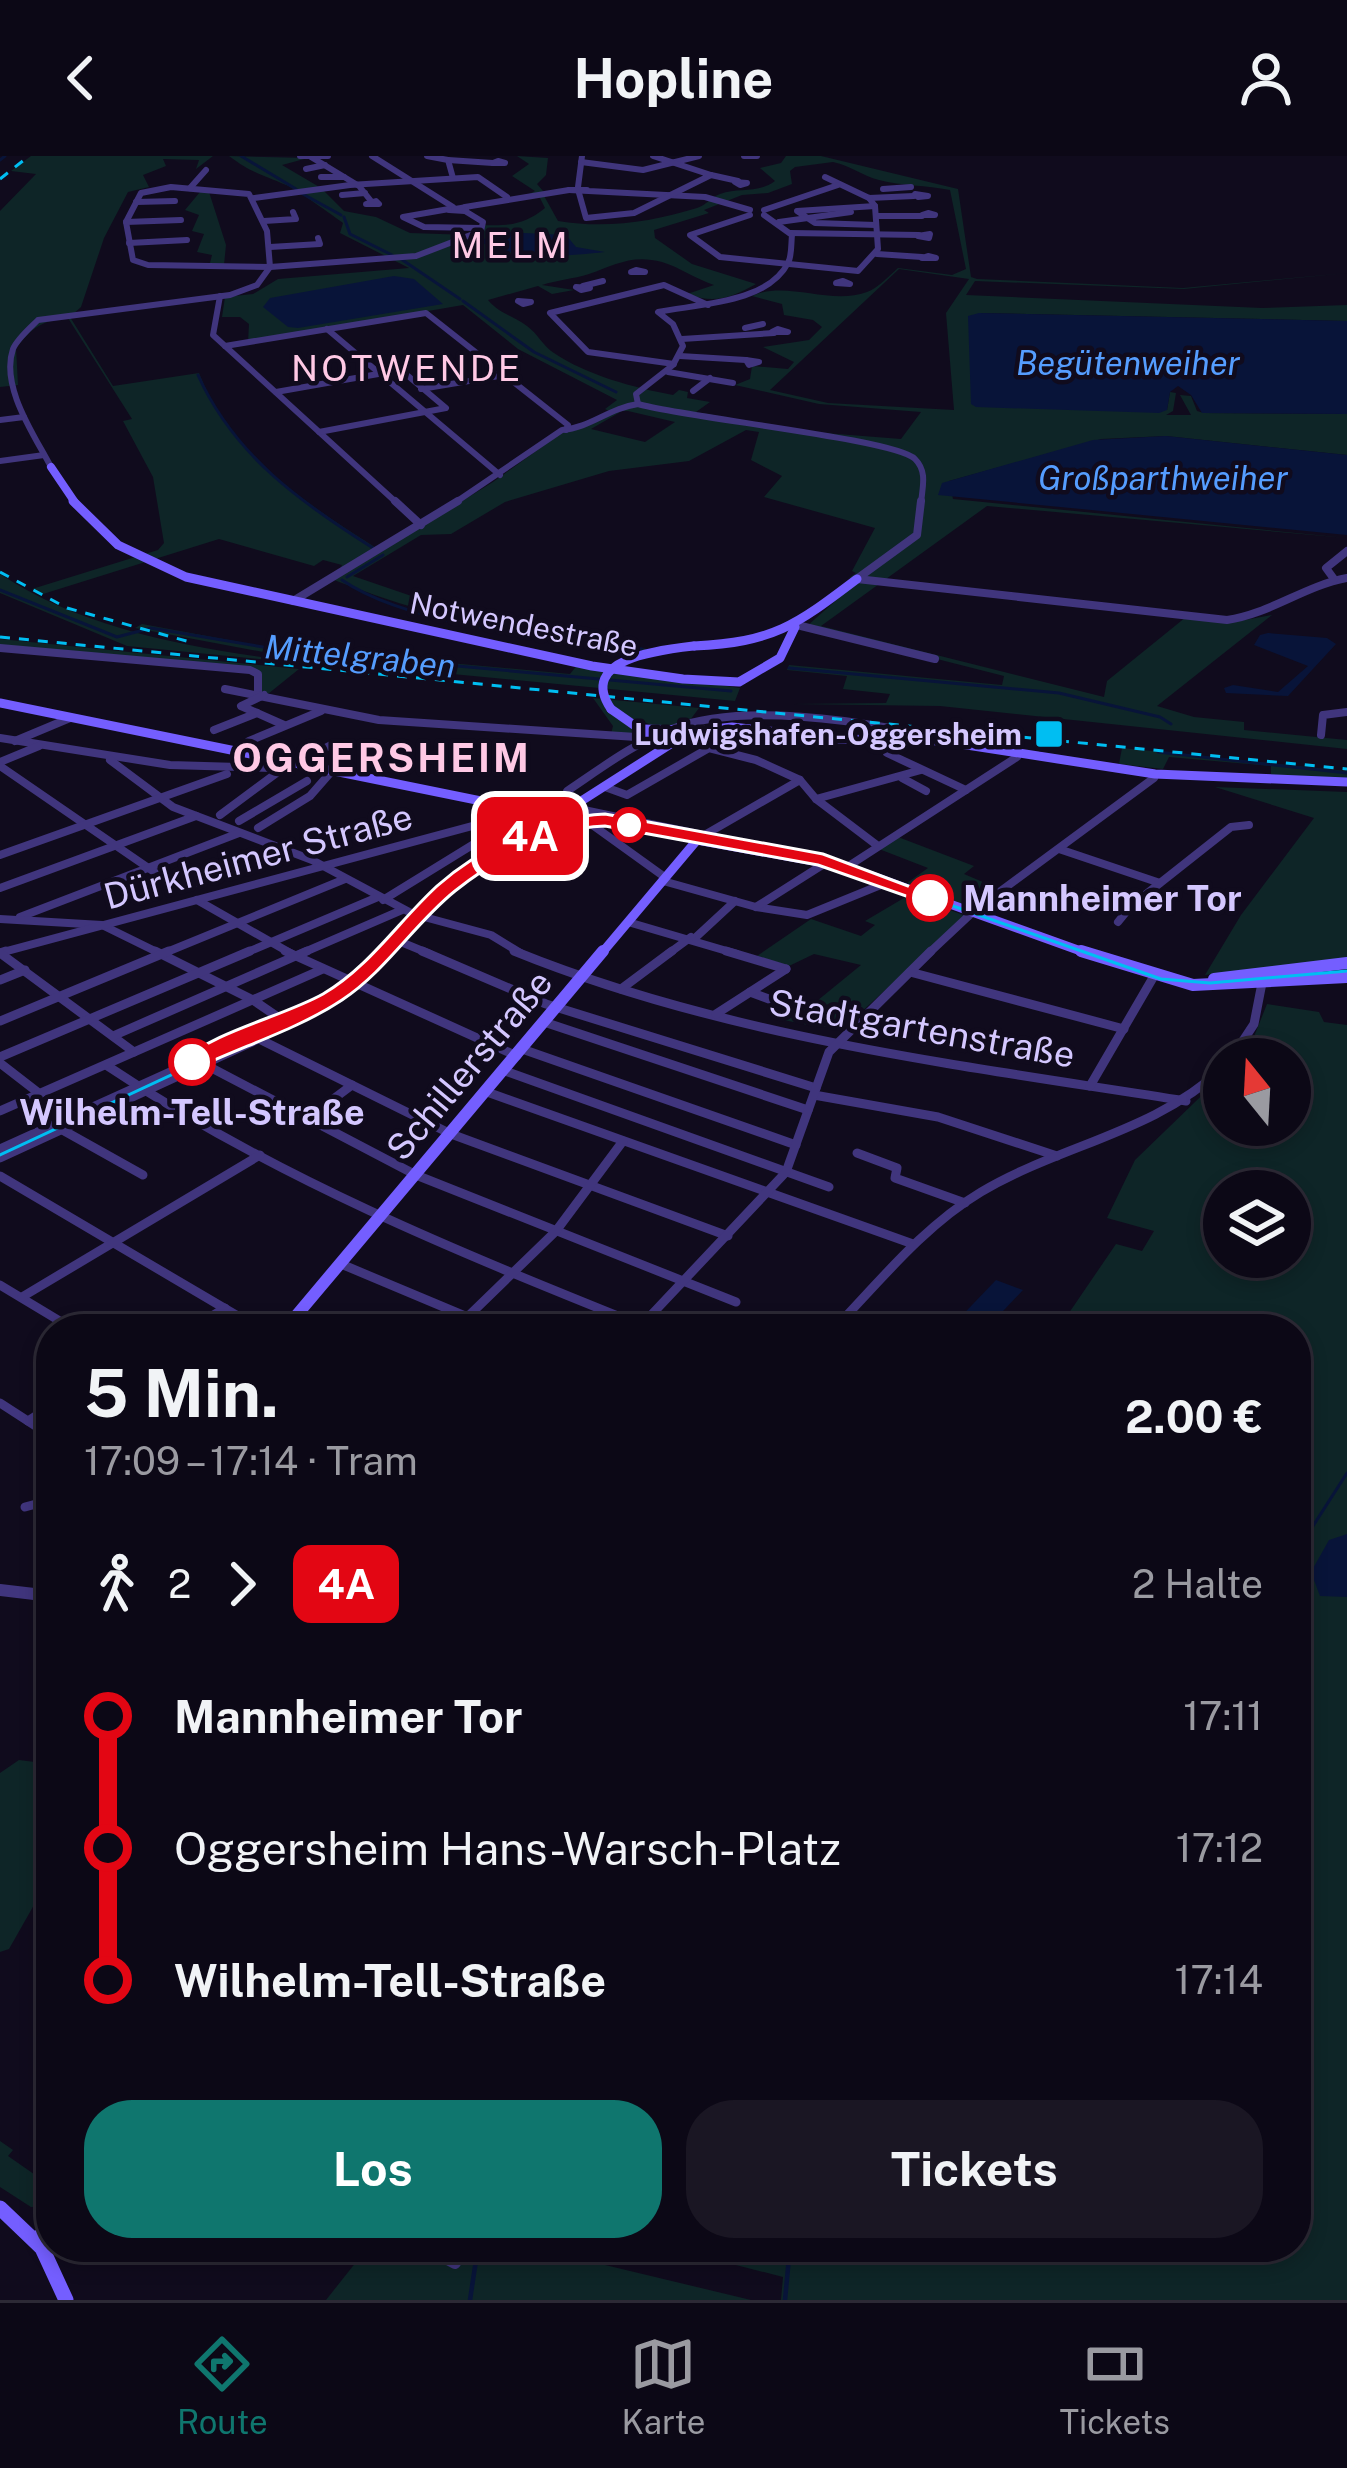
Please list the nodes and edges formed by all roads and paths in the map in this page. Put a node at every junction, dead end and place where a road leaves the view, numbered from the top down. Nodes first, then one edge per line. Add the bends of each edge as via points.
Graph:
1 (300, 156) edge
2 (328, 156) edge
3 (372, 156) edge
4 (427, 156) edge
5 (484, 156) edge
6 (653, 156) edge
7 (699, 156) edge
8 (744, 156) edge
9 (757, 156) edge
10 (438, 157) edge
11 (311, 158) edge
12 (581, 159) edge
13 (448, 160) junction
14 (476, 162) junction
15 (493, 163) dead end
16 (680, 163) junction
17 (325, 165) junction
18 (306, 169) dead end
19 (204, 171) dead end
20 (742, 173) dead end
21 (711, 175) junction
22 (321, 177) dead end
23 (344, 177) junction
24 (825, 177) dead end
25 (453, 178) junction
26 (408, 180) junction
27 (357, 184) junction
28 (838, 184) junction
29 (911, 187) dead end
30 (189, 188) junction
31 (897, 188) junction
32 (884, 189) dead end
33 (579, 190) junction
34 (365, 193) junction
35 (674, 194) junction
36 (342, 195) dead end
37 (903, 196) junction
38 (914, 196) dead end
39 (507, 197) junction
40 (254, 198) junction
41 (869, 198) junction
42 (175, 201) dead end
43 (371, 201) dead end
44 (136, 202) junction
45 (875, 206) junction
46 (451, 208) junction
47 (465, 209) junction
48 (293, 212) dead end
49 (750, 212) junction
50 (764, 212) junction
51 (851, 212) dead end
52 (922, 216) dead end
53 (808, 218) junction
54 (181, 220) dead end
55 (264, 221) junction
56 (125, 222) junction
57 (778, 223) junction
58 (877, 224) junction
59 (483, 229) junction
60 (790, 233) junction
61 (919, 235) dead end
62 (318, 238) dead end
63 (187, 240) dead end
64 (129, 243) junction
65 (270, 247) junction
66 (877, 254) junction
67 (922, 257) dead end
68 (789, 262) junction
69 (270, 267) junction
70 (858, 271) junction
71 (641, 274) dead end
72 (603, 281) dead end
73 (847, 281) dead end
74 (664, 286) junction
75 (220, 296) junction
76 (600, 301) junction
77 (528, 304) dead end
78 (708, 305) junction
79 (681, 311) junction
80 (550, 313) junction
81 (672, 318) junction
82 (763, 324) dead end
83 (327, 329) junction
84 (751, 330) junction
85 (774, 333) dead end
86 (682, 339) junction
87 (225, 346) junction
88 (680, 356) junction
89 (746, 360) dead end
90 (674, 364) junction
91 (668, 372) junction
92 (380, 374) junction
93 (505, 375) junction
94 (710, 377) junction
95 (733, 382) dead end
96 (423, 389) junction
97 (693, 391) dead end
98 (276, 392) junction
99 (402, 393) junction
100 (638, 404) junction
101 (425, 412) junction
102 (24, 417) junction
103 (0, 419) edge
104 (566, 430) junction
105 (319, 431) junction
106 (44, 455) junction
107 (0, 461) edge
108 (51, 467) joint
109 (500, 475) junction
110 (421, 525) junction
111 (1347, 550) edge
112 (1347, 578) edge
113 (857, 579) junction
114 (1334, 579) junction
115 (293, 601) junction
116 (796, 626) junction
117 (773, 647) junction
118 (0, 648) edge
119 (935, 659) dead end
120 (224, 688) dead end
121 (262, 694) junction
122 (0, 703) edge
123 (331, 710) junction
124 (1347, 712) edge
125 (257, 713) junction
126 (70, 718) junction
127 (284, 725) junction
128 (839, 725) junction
129 (214, 730) dead end
130 (684, 732) junction
131 (1321, 735) dead end
132 (0, 738) edge
133 (650, 740) junction
134 (903, 740) junction
135 (15, 741) junction
136 (952, 742) junction
137 (331, 745) dead end
138 (39, 746) junction
139 (235, 752) junction
140 (886, 753) dead end
141 (1018, 756) junction
142 (110, 760) junction
143 (0, 764) edge
144 (281, 766) junction
145 (238, 770) junction
146 (921, 770) junction
147 (331, 772) junction
148 (1155, 776) junction
149 (902, 778) junction
150 (307, 781) junction
151 (800, 781) junction
152 (318, 784) junction
153 (1345, 784) edge
154 (605, 787) junction
155 (292, 789) junction
156 (966, 790) junction
157 (926, 791) dead end
158 (309, 794) junction
159 (159, 798) junction
160 (816, 799) junction
161 (574, 808) junction
162 (502, 812) junction
163 (527, 813) junction
164 (220, 815) dead end
165 (606, 815) junction
166 (196, 816) junction
167 (239, 821) dead end
168 (83, 824) junction
169 (591, 824) junction
170 (1249, 825) dead end
171 (259, 828) dead end
172 (563, 828) junction
173 (239, 833) junction
174 (540, 836) dead end
175 (700, 837) junction
176 (114, 846) junction
177 (878, 846) junction
178 (282, 849) junction
179 (1059, 849) junction
180 (0, 855) edge
181 (827, 862) junction
182 (323, 866) junction
183 (847, 867) junction
184 (148, 868) junction
185 (163, 878) dead end
186 (346, 879) junction
187 (664, 879) junction
188 (888, 882) junction
189 (1160, 883) junction
190 (0, 888) edge
191 (183, 889) dead end
192 (381, 898) junction
193 (197, 900) junction
194 (735, 902) junction
195 (756, 907) junction
196 (402, 910) junction
197 (973, 914) junction
198 (418, 915) junction
199 (14, 920) junction
200 (0, 922) edge
201 (628, 922) junction
202 (1118, 922) dead end
203 (232, 925) junction
204 (102, 926) junction
205 (693, 938) junction
206 (396, 940) junction
207 (269, 944) junction
208 (0, 953) edge
209 (163, 955) junction
210 (296, 956) junction
211 (1347, 963) edge
212 (323, 969) junction
213 (25, 970) junction
214 (200, 973) junction
215 (910, 973) junction
216 (1154, 976) junction
217 (1347, 977) edge
218 (581, 978) junction
219 (0, 980) edge
220 (1176, 981) junction
221 (1262, 983) junction
222 (355, 984) junction
223 (227, 986) junction
224 (621, 989) junction
225 (750, 992) junction
226 (62, 996) junction
227 (253, 1000) junction
228 (785, 1005) dead end
229 (561, 1008) junction
230 (716, 1014) junction
231 (91, 1019) junction
232 (0, 1021) edge
233 (285, 1022) junction
234 (548, 1024) junction
235 (1124, 1029) junction
236 (112, 1036) junction
237 (255, 1037) junction
238 (1245, 1038) edge
239 (834, 1045) junction
240 (134, 1052) junction
241 (522, 1052) junction
242 (0, 1060) edge
243 (204, 1064) junction
244 (106, 1065) junction
245 (505, 1071) junction
246 (352, 1085) junction
247 (1090, 1086) junction
248 (1203, 1086) edge
249 (141, 1089) junction
250 (815, 1091) junction
251 (487, 1092) junction
252 (40, 1094) junction
253 (1186, 1101) junction
254 (808, 1110) junction
255 (0, 1111) edge
256 (308, 1118) junction
257 (58, 1127) junction
258 (451, 1134) junction
259 (623, 1141) junction
260 (796, 1144) junction
261 (3, 1150) edge
262 (856, 1153) dead end
263 (260, 1155) junction
264 (1058, 1156) junction
265 (786, 1172) junction
266 (143, 1175) dead end
267 (416, 1175) junction
268 (0, 1176) edge
269 (590, 1186) junction
270 (829, 1187) dead end
271 (769, 1194) junction
272 (965, 1203) junction
273 (379, 1219) junction
274 (556, 1232) junction
275 (728, 1236) junction
276 (115, 1243) junction
277 (913, 1244) junction
278 (341, 1264) junction
279 (516, 1273) junction
280 (684, 1282) junction
281 (1, 1287) edge
282 (22, 1297) junction
283 (736, 1302) dead end
284 (225, 1308) junction
285 (49, 1314) edge
286 (215, 1314) edge
287 (241, 1314) edge
288 (296, 1314) edge
289 (462, 1314) edge
290 (472, 1314) edge
291 (611, 1314) edge
292 (655, 1314) edge
293 (848, 1314) edge
294 (0, 1403) edge
295 (36, 1416) edge
296 (28, 1421) junction
297 (36, 1426) edge
298 (36, 1504) edge
299 (25, 1507) dead end
300 (0, 1589) edge
301 (36, 1594) edge
302 (0, 2208) edge
303 (36, 2230) edge
304 (53, 2262) edge
305 (66, 2300) edge

1 - 11 street
2 - 11 street
3 - 26 street
4 - 10 street
5 - 14 street
6 - 16 street
7 - 16 street
8 - 9 street
10 - 13 street
11 - 17 street
12 - 16 street via 644,170
12 - 33 street
13 - 14 street
13 - 25 street
14 - 15 street
16 - 21 street
17 - 18 street
17 - 23 street
19 - 30 street
20 - 21 street via 735,180
21 - 35 street
22 - 23 street
23 - 27 street
24 - 28 street
25 - 26 street
25 - 39 street via 478,177
26 - 27 street
26 - 46 street
27 - 34 street
27 - 40 street
28 - 41 street
28 - 50 street
29 - 31 street
30 - 40 street
30 - 44 street via 145,191
31 - 32 street
31 - 37 street
33 - 35 street
33 - 35 street via 586,218 634,213
33 - 39 street
34 - 36 street
34 - 43 street
35 - 49 street
37 - 38 street
37 - 41 street
39 - 47 street
40 - 55 street
41 - 45 street
42 - 44 street
44 - 56 street
45 - 53 street via 797,211
45 - 58 street
46 - 47 street
46 - 59 street via 403,217 424,227
47 - 59 street
48 - 55 street via 296,219
49 - 50 street
49 - 68 street via 690,235 720,257
50 - 57 street
51 - 53 street
52 - 58 street
53 - 57 street
53 - 58 street
54 - 56 street
55 - 65 street
56 - 64 street
57 - 60 street
58 - 60 street
58 - 61 street
58 - 66 street
59 - 69 street via 431,251
60 - 68 street
62 - 65 street via 320,244
63 - 64 street
64 - 69 street via 133,260 148,265
65 - 69 street
66 - 67 street
66 - 70 street
68 - 70 street
68 - 78 street via 766,284
69 - 75 street via 253,287
70 - 73 street
71 - 74 street
72 - 76 street via 583,288
74 - 76 street
74 - 78 street
75 - 87 street via 213,335
75 - 102 street via 38,320 10,360
76 - 80 street
77 - 80 street
78 - 79 street
79 - 81 street
79 - 81 street via 657,314
80 - 90 street via 594,354
81 - 86 street
82 - 84 street
83 - 87 street
83 - 92 street
83 - 93 street via 426,313
84 - 85 street
84 - 86 street
86 - 88 street
87 - 98 street
88 - 89 street
88 - 90 street
90 - 91 street
91 - 94 street
91 - 100 street via 636,394
92 - 96 street via 400,370
92 - 98 street
92 - 99 street
93 - 96 street
93 - 104 street
94 - 95 street
94 - 97 street
96 - 99 street
96 - 101 street via 446,408
98 - 105 street
99 - 101 street
100 - 104 street
100 - 113 street via 914,457 924,475 917,535
101 - 105 street
101 - 109 street
102 - 103 street
102 - 106 street
104 - 109 street
105 - 110 street
106 - 107 street
106 - 108 street
108 - 115 street, Notwendestraße via 87,520 134,555
109 - 110 street
110 - 115 street
111 - 114 street via 1325,568
112 - 114 street
113 - 114 street via 1227,620 1256,617
113 - 116 street
115 - 117 street, Notwendestraße via 718,682 765,672
116 - 117 street
116 - 117 street
116 - 119 street
117 - 133 street, bridge via 694,646 632,658 606,676 604,702
118 - 121 street via 250,670
120 - 121 street
121 - 123 street
121 - 125 street via 241,706
122 - 126 street
123 - 127 street
123 - 133 street
124 - 131 street via 1323,715
125 - 127 street
125 - 129 street
126 - 135 street
126 - 139 street
127 - 139 street
128 - 133 street via 707,719
128 - 134 street
128 - 136 street
130 - 133 street
130 - 133 street, bridge
130 - 134 street via 732,727
132 - 135 street
133 - 154 street
133 - 161 street via 566,791
134 - 136 street
135 - 138 street
136 - 141 street
137 - 144 street
138 - 142 street
138 - 143 street
139 - 144 street
140 - 146 street
141 - 148 street
141 - 156 street
142 - 145 street
142 - 159 street, Stadtgartenstraße
143 - 168 street
144 - 145 street
144 - 147 street
144 - 150 street
144 - 164 street
145 - 159 street
146 - 149 street
146 - 156 street
147 - 152 street
147 - 162 street
148 - 153 street
148 - 179 street
149 - 157 street
149 - 160 street
150 - 152 street
150 - 155 street
151 - 154 street via 709,748 628,795
151 - 160 street
151 - 175 street
152 - 158 street
154 - 161 street
155 - 158 street
155 - 167 street
156 - 177 street
158 - 171 street
159 - 166 street, Stadtgartenstraße
159 - 168 street
160 - 177 street
161 - 163 street
161 - 165 street
162 - 163 street
162 - 182 street, Dürkheimer Straße
163 - 172 street
163 - 192 street
165 - 169 street
165 - 175 street
166 - 173 street, Stadtgartenstraße
166 - 176 street
168 - 176 street
168 - 180 street
169 - 172 street
169 - 187 street
170 - 189 street via 1233,826
172 - 174 street
173 - 178 street, Stadtgartenstraße
173 - 184 street
175 - 181 street
175 - 187 street, Schillerstraße
176 - 184 street
176 - 190 street
177 - 183 street
178 - 182 street, Stadtgartenstraße
178 - 191 street
179 - 189 street
179 - 197 street
181 - 183 street
181 - 195 street
182 - 186 street, Stadtgartenstraße
182 - 193 street, Dürkheimer Straße
183 - 188 street
184 - 185 street
184 - 199 street
186 - 192 street, Stadtgartenstraße
186 - 203 street
187 - 194 street
187 - 201 street, Schillerstraße
188 - 195 street via 807,915
188 - 197 street
189 - 202 street
192 - 196 street, Stadtgartenstraße
192 - 207 street
193 - 203 street
193 - 204 street, Dürkheimer Straße
194 - 195 street
194 - 205 street
196 - 198 street, Stadtgartenstraße
196 - 210 street
197 - 215 street
197 - 216 street
198 - 206 street
198 - 218 street, Stadtgartenstraße via 491,935
199 - 200 street
199 - 204 street
201 - 205 street
201 - 218 street, Schillerstraße
203 - 207 street
203 - 209 street
204 - 208 street, Dürkheimer Straße
204 - 209 street
205 - 224 street
205 - 225 street via 786,969
206 - 222 street
206 - 229 street
207 - 210 street
207 - 214 street
208 - 213 street
209 - 214 street
209 - 226 street
210 - 212 street
210 - 223 street
211 - 220 street
212 - 222 street
212 - 227 street
213 - 219 street
213 - 226 street
214 - 223 street
214 - 231 street
215 - 235 street
215 - 239 street
216 - 220 street
216 - 235 street
217 - 221 street
218 - 224 street, Stadtgartenstraße
218 - 229 street, Schillerstraße
220 - 221 street
221 - 238 street
222 - 233 street
222 - 241 street
223 - 227 street
223 - 236 street
224 - 230 street, Stadtgartenstraße
225 - 228 street
225 - 230 street
226 - 231 street
226 - 232 street
227 - 233 street
227 - 240 street
229 - 234 street, Schillerstraße
229 - 250 street
230 - 239 street, Stadtgartenstraße
231 - 236 street
231 - 242 street
233 - 237 street
234 - 241 street, Schillerstraße
234 - 254 street
235 - 247 street
236 - 240 street
237 - 243 street
237 - 246 street
237 - 249 street
239 - 247 street, Stadtgartenstraße
239 - 250 street
240 - 244 street
241 - 245 street, Schillerstraße
241 - 260 street
242 - 252 street
243 - 249 street
243 - 256 street
244 - 249 street
244 - 252 street
245 - 251 street, Schillerstraße
245 - 265 street
246 - 256 street
246 - 258 street
247 - 253 street, Stadtgartenstraße
248 - 253 street
249 - 257 street
249 - 263 street
250 - 254 street
250 - 264 street via 967,1121
251 - 258 street, Schillerstraße
251 - 259 street
252 - 255 street
253 - 264 street
254 - 260 street
256 - 267 street
257 - 261 street
257 - 266 street
258 - 267 street, Schillerstraße
258 - 269 street
259 - 269 street
259 - 271 street
260 - 265 street
262 - 272 street via 897,1168 895,1178
263 - 273 street
263 - 276 street
264 - 272 street
265 - 270 street
265 - 271 street
267 - 273 street, Schillerstraße
267 - 274 street
268 - 276 street
269 - 274 street
269 - 275 street
271 - 275 street
271 - 277 street
272 - 277 street
273 - 278 street, Schillerstraße
273 - 279 street
274 - 279 street
274 - 280 street
275 - 280 street
276 - 282 street
276 - 284 street
277 - 293 street
278 - 288 street, Schillerstraße
278 - 289 street
279 - 290 street
279 - 291 street
280 - 283 street
280 - 292 street
281 - 282 street
282 - 285 street
284 - 286 street
284 - 287 street
294 - 296 street
295 - 296 street
296 - 297 street
298 - 299 street
300 - 301 street
302 - 303 street
304 - 305 street

